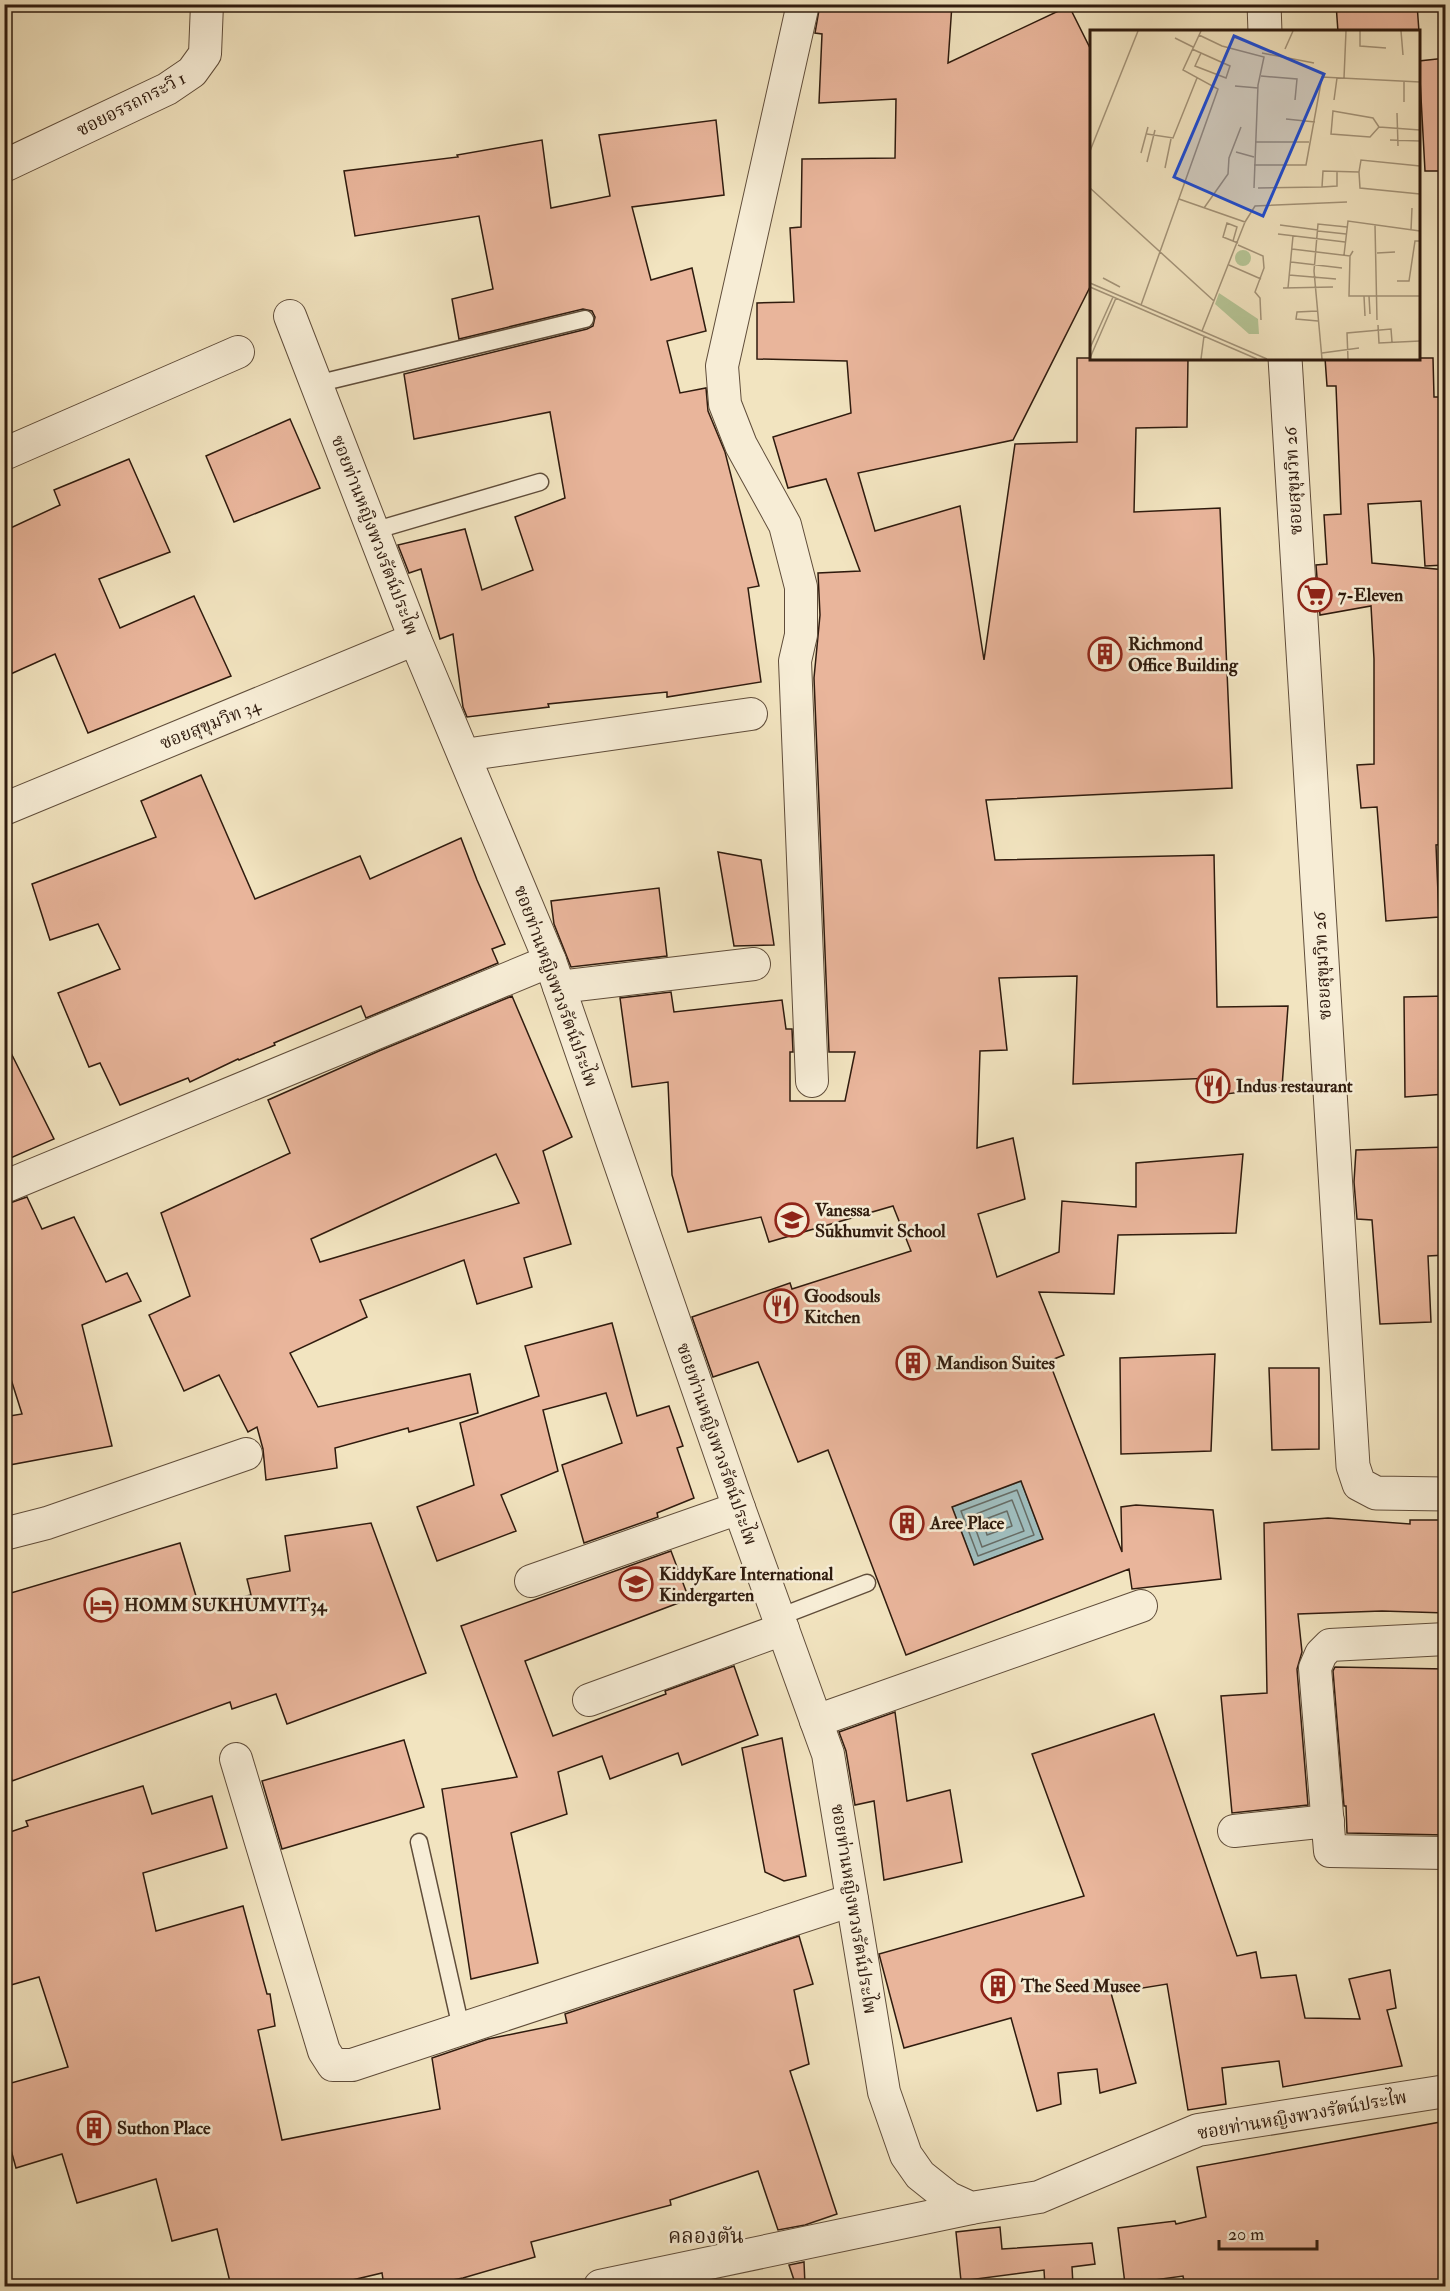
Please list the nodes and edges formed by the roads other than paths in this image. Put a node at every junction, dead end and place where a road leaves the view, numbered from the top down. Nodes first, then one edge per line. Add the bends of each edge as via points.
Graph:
1 (207, 4) edge
2 (803, 4) edge
3 (1263, 4) edge
4 (1265, 30) edge
5 (4, 166) edge
6 (290, 316) dead end
7 (585, 319) dead end
8 (238, 352) dead end
9 (1285, 360) edge
10 (316, 384) junction
11 (4, 454) edge
12 (540, 482) dead end
13 (373, 531) junction
14 (415, 639) junction
15 (751, 714) dead end
16 (464, 755) junction
17 (4, 809) edge
18 (753, 964) dead end
19 (555, 974) junction
20 (812, 1081) dead end
21 (4, 1187) edge
22 (246, 1454) dead end
23 (1446, 1494) edge
24 (739, 1508) junction
25 (4, 1534) edge
26 (531, 1581) dead end
27 (867, 1583) dead end
28 (1142, 1606) dead end
29 (781, 1623) junction
30 (1446, 1639) edge
31 (589, 1700) dead end
32 (816, 1721) junction
33 (236, 1758) dead end
34 (1328, 1821) junction
35 (1234, 1831) dead end
36 (419, 1842) dead end
37 (1446, 1853) edge
38 (852, 1900) junction
39 (461, 2028) junction
40 (1446, 2091) edge
41 (971, 2208) junction
42 (600, 2286) edge

1 - 5 street, ซอยอรรถกระวี 1 via 205,54 192,72 167,89
2 - 20 street via 722,366 725,404 741,445 785,525 801,587 801,635 795,661
3 - 4 street
6 - 10 street, ซอยท่านหญิงพวงรัตน์ประไพ
7 - 10 lane
8 - 11 street
9 - 23 street, ซอยสุขุมวิท 26 via 1353,1466 1359,1484 1376,1493
10 - 13 street, ซอยท่านหญิงพวงรัตน์ประไพ
12 - 13 lane
13 - 14 street, ซอยท่านหญิงพวงรัตน์ประไพ
14 - 16 street, ซอยท่านหญิงพวงรัตน์ประไพ
14 - 17 street, ซอยสุขุมวิท 34
15 - 16 street
16 - 19 street, ซอยท่านหญิงพวงรัตน์ประไพ
18 - 19 street
19 - 21 street
19 - 24 street, ซอยท่านหญิงพวงรัตน์ประไพ
22 - 25 street via 47,1523
24 - 26 street
24 - 29 street, ซอยท่านหญิงพวงรัตน์ประไพ
27 - 29 lane
28 - 32 street
29 - 31 street
29 - 32 street, ซอยท่านหญิงพวงรัตน์ประไพ
30 - 34 street via 1330,1645 1321,1654 1315,1668
32 - 38 street, ซอยท่านหญิงพวงรัตน์ประไพ via 828,1754
33 - 39 street via 324,2051 333,2065 352,2065
34 - 35 street
34 - 37 street via 1330,1851
36 - 39 lane
38 - 39 street
38 - 41 street, ซอยท่านหญิงพวงรัตน์ประไพ via 884,2092 906,2156 921,2175 949,2198
40 - 41 street, ซอยท่านหญิงพวงรัตน์ประไพ via 1198,2130 1039,2197
41 - 42 street

